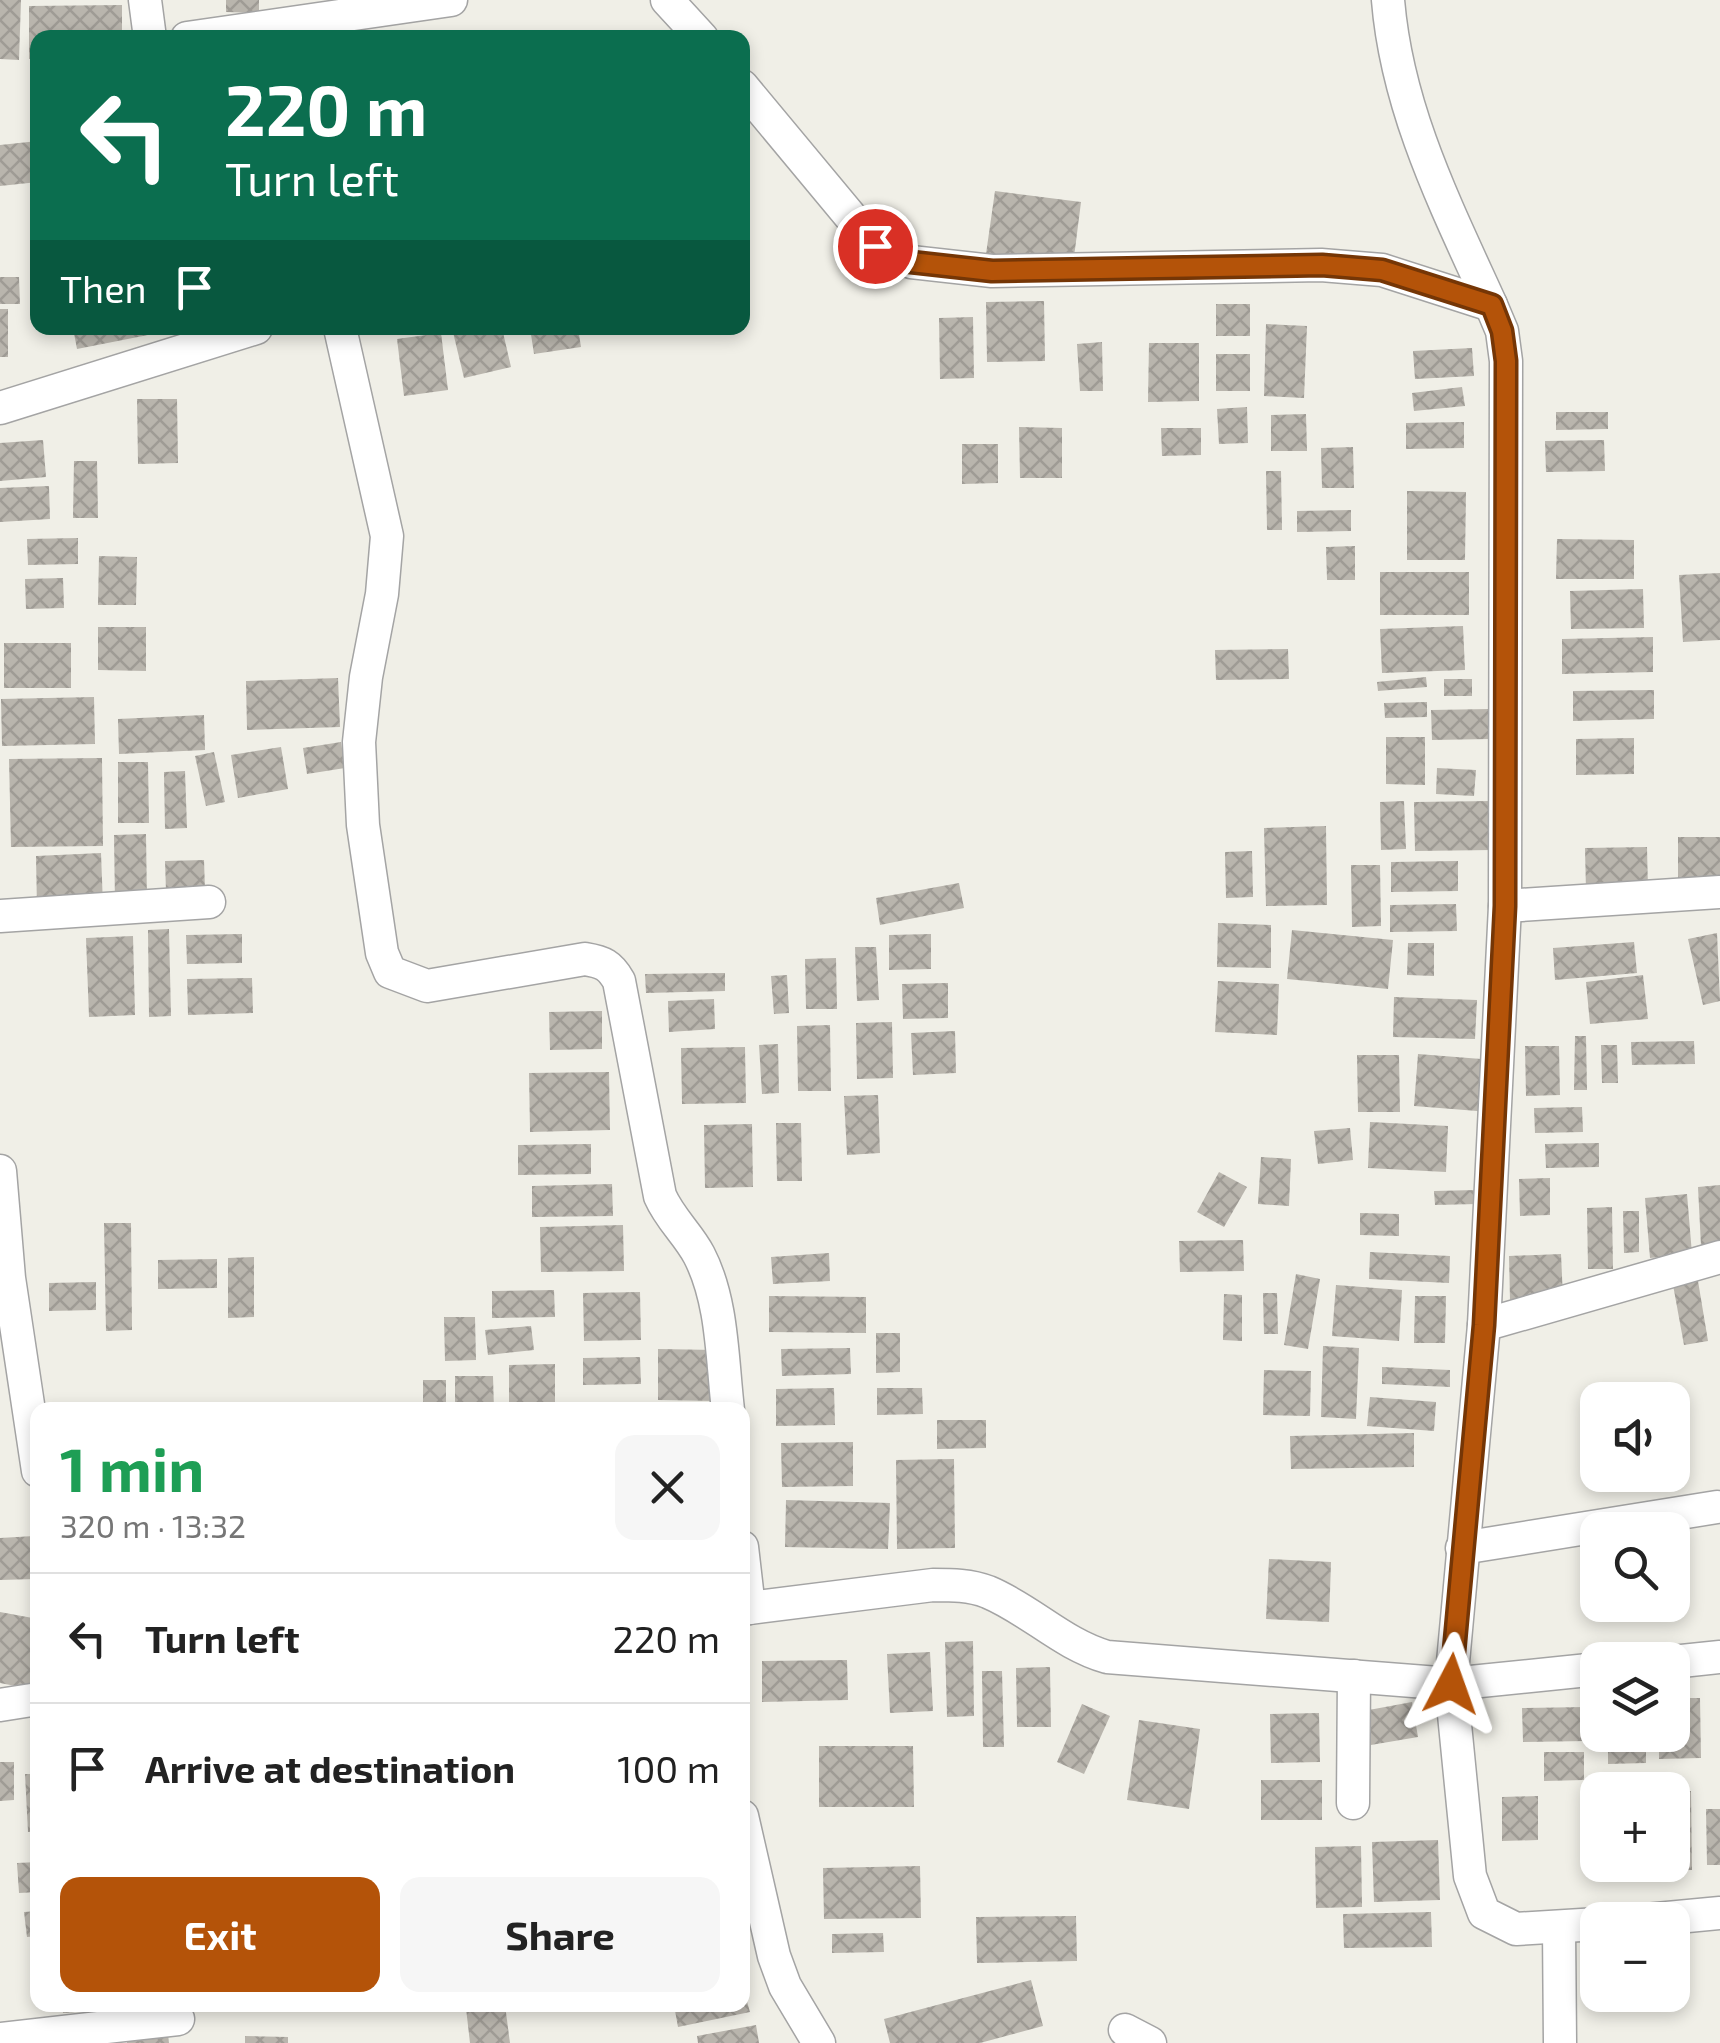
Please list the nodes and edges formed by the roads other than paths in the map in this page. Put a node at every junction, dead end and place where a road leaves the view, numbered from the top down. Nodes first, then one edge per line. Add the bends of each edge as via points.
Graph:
1 (145, 0) edge
2 (452, 0) edge
3 (667, 0) edge
4 (1388, 0) edge
5 (149, 30) edge
6 (243, 30) edge
7 (695, 30) edge
8 (750, 96) edge
9 (1492, 305) junction
10 (205, 335) edge
11 (342, 335) edge
12 (176, 339) edge
13 (0, 408) edge
14 (1720, 892) edge
15 (209, 902) dead end
16 (1505, 906) junction
17 (0, 916) edge
18 (0, 1171) edge
19 (1720, 1257) edge
20 (1484, 1325) junction
21 (727, 1402) edge
22 (30, 1418) edge
23 (1717, 1508) dead end
24 (1462, 1548) junction
25 (750, 1608) edge
26 (1720, 1657) edge
27 (1690, 1660) edge
28 (1580, 1671) edge
29 (1354, 1676) junction
30 (1451, 1684) junction
31 (30, 1701) edge
32 (0, 1705) edge
33 (1353, 1803) dead end
34 (750, 1851) edge
35 (1720, 1913) edge
36 (1690, 1916) edge
37 (1580, 1926) edge
38 (1559, 1928) junction
39 (178, 2022) edge
40 (0, 2039) edge
41 (819, 2043) edge
42 (1560, 2043) edge

1 - 5 street
2 - 6 street
3 - 7 street
4 - 9 street via 1413,127
8 - 9 street via 875,246 911,262 992,271 1322,265 1382,270
9 - 16 street via 1506,361
10 - 12 street
11 - 21 street via 387,536 359,742 363,826 382,953 390,972 427,986 585,959 613,970 660,1196 711,1286
12 - 13 street
14 - 16 street
15 - 17 street
16 - 20 street
18 - 22 street
19 - 20 street
20 - 24 street
23 - 24 street
24 - 30 street
25 - 29 street via 963,1586 1003,1600 1066,1642 1107,1657
26 - 27 street
28 - 30 street
29 - 30 street
29 - 33 street
30 - 38 street via 1476,1899 1484,1913 1516,1928
31 - 32 street
34 - 41 street via 774,1956
35 - 36 street
37 - 38 street
38 - 42 street
39 - 40 street

